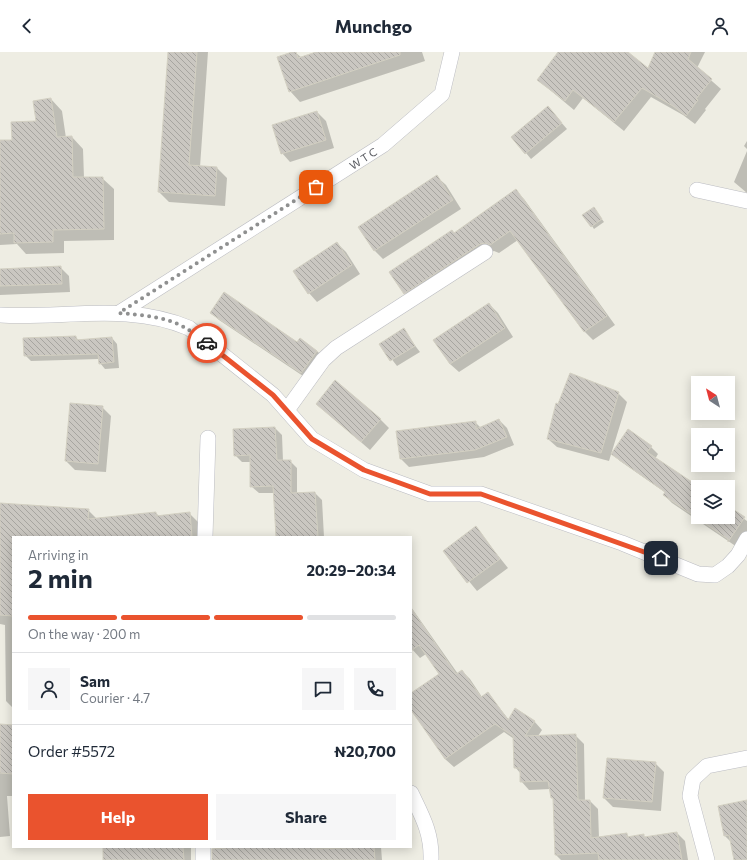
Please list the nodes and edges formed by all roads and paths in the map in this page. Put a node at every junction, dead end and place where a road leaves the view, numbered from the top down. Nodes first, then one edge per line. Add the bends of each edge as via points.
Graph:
1 (452, 52) edge
2 (697, 190) dead end
3 (747, 201) edge
4 (485, 252) dead end
5 (119, 313) junction
6 (0, 315) edge
7 (287, 410) junction
8 (208, 438) dead end
9 (205, 536) edge
10 (747, 539) edge
11 (747, 758) edge
12 (412, 795) edge
13 (203, 848) edge
14 (203, 860) edge
15 (431, 860) edge
16 (707, 860) edge

1 - 5 street, W T C via 442,94 383,145
2 - 3 street
4 - 7 street via 336,348
5 - 6 street
5 - 7 street via 154,316 189,328 273,395
7 - 10 street via 312,439 364,470 430,494 481,494 622,543 698,574 714,574 728,566
8 - 9 street
11 - 16 street via 707,766 693,779 690,796
12 - 15 street via 425,821 432,844
13 - 14 street

